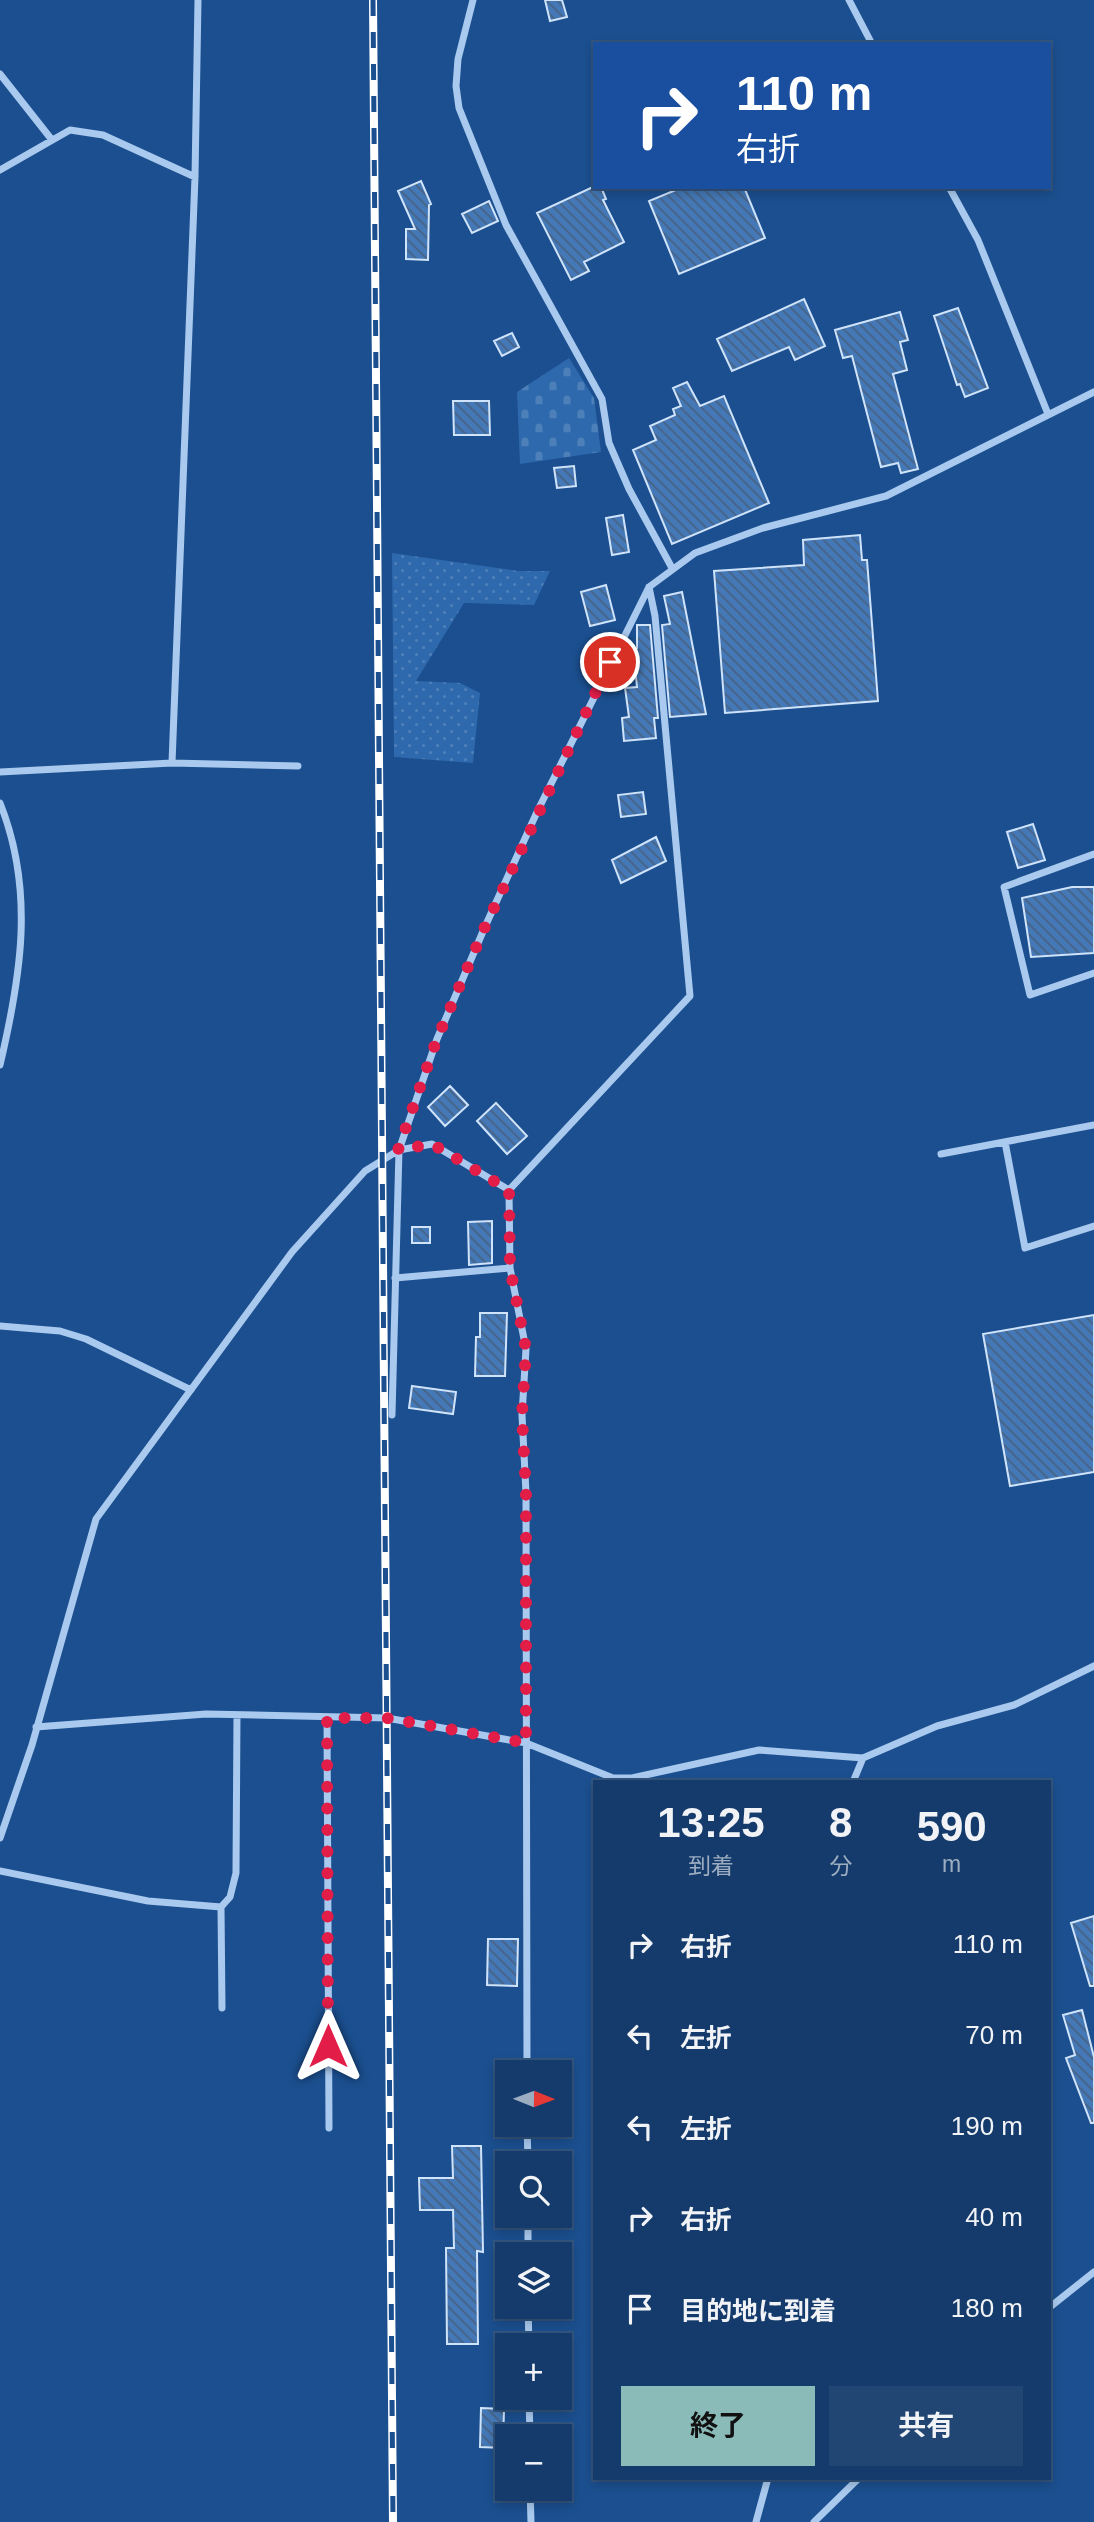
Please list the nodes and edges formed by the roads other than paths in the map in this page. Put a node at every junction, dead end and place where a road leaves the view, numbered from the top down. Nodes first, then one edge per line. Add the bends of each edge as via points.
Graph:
1 (198, 0) edge
2 (473, 0) edge
3 (849, 0) edge
4 (871, 42) edge
5 (0, 74) edge
6 (52, 140) junction
7 (0, 170) edge
8 (195, 177) junction
9 (950, 189) edge
10 (1094, 392) edge
11 (1048, 414) junction
12 (672, 568) junction
13 (649, 587) junction
14 (172, 763) junction
15 (298, 766) dead end
16 (0, 772) edge
17 (0, 803) edge
18 (1094, 854) edge
19 (1094, 973) edge
20 (0, 1065) edge
21 (1094, 1125) edge
22 (1005, 1142) junction
23 (398, 1150) junction
24 (941, 1154) dead end
25 (509, 1190) junction
26 (1094, 1226) edge
27 (510, 1268) junction
28 (395, 1278) junction
29 (0, 1326) edge
30 (191, 1390) junction
31 (392, 1415) dead end
32 (1094, 1666) edge
33 (237, 1716) junction
34 (327, 1718) junction
35 (36, 1727) junction
36 (526, 1743) junction
37 (863, 1758) junction
38 (854, 1780) edge
39 (0, 1838) edge
40 (0, 1871) edge
41 (221, 1907) junction
42 (222, 2008) dead end
43 (527, 2060) edge
44 (329, 2128) dead end
45 (1094, 2272) edge
46 (1051, 2306) edge
47 (767, 2480) edge
48 (857, 2480) edge
49 (530, 2501) edge
50 (531, 2522) edge
51 (756, 2522) edge
52 (814, 2522) edge

1 - 8 street
2 - 12 street via 458,59 459,108 506,225 602,399 609,443
3 - 4 street
5 - 6 street
6 - 7 street
6 - 8 street via 71,130 103,135
8 - 14 street
9 - 11 street via 978,240
10 - 11 street
11 - 12 street via 887,496 763,528 695,553
12 - 13 street
13 - 23 street via 484,929 437,1039
13 - 25 street via 690,996
14 - 15 street
14 - 16 street
17 - 20 street via 16,863 23,919 18,989
18 - 19 street via 1004,887 1030,995
21 - 22 street
22 - 24 street
22 - 26 street via 1025,1248
23 - 25 street via 432,1144
23 - 28 street
23 - 30 street via 365,1171 292,1252
25 - 27 street
27 - 28 street
27 - 36 street via 526,1349 522,1415
28 - 31 street
29 - 30 street via 60,1331 86,1339
30 - 35 street via 96,1519
32 - 37 street via 1014,1704 937,1726
33 - 34 street
33 - 35 street via 205,1714
33 - 41 street via 236,1873 230,1897
34 - 36 street via 387,1718
34 - 44 street
35 - 39 street
36 - 37 street via 613,1778 632,1778 759,1750
36 - 43 street
37 - 38 street
40 - 41 street via 148,1901
41 - 42 street
45 - 46 street
47 - 51 street
48 - 52 street
49 - 50 street

